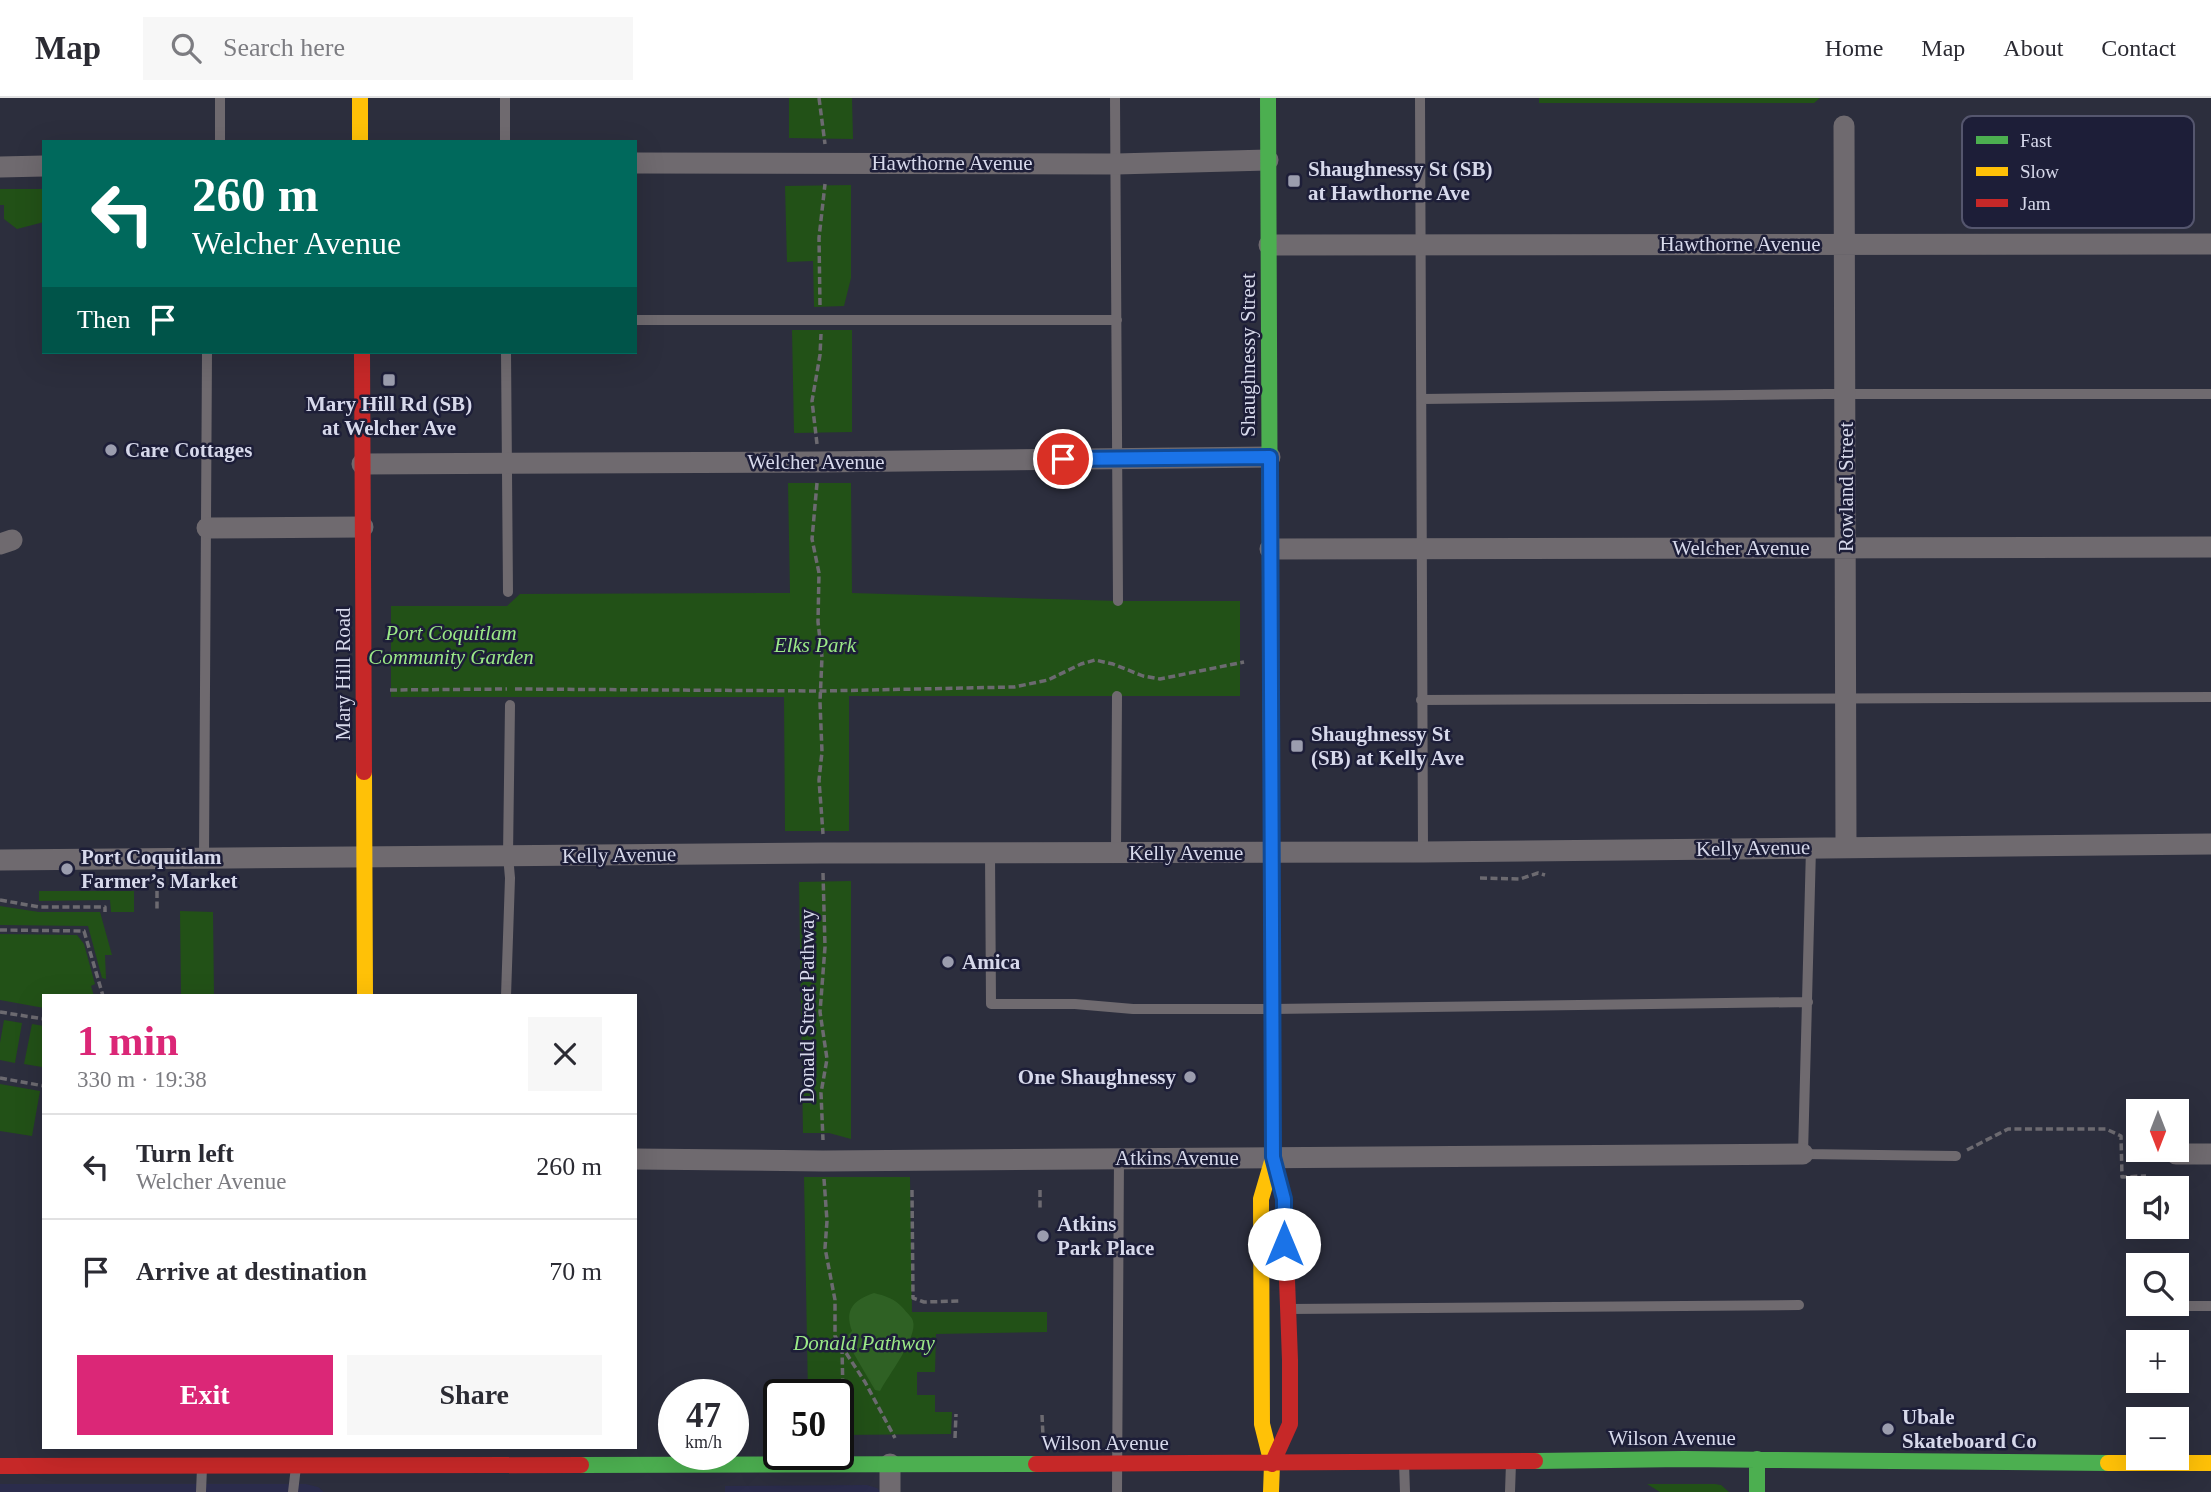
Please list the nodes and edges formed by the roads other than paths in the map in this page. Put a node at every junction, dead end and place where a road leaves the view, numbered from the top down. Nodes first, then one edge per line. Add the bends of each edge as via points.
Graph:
1 (220, 98) edge
2 (360, 98) edge
3 (505, 98) edge
4 (1115, 98) edge
5 (1268, 98) edge
6 (1420, 98) edge
7 (1844, 126) dead end
8 (220, 140) edge
9 (360, 140) edge
10 (505, 140) edge
11 (1268, 160) junction
12 (637, 163) edge
13 (1116, 163) junction
14 (42, 166) edge
15 (0, 167) edge
16 (1421, 244) junction
17 (1845, 244) junction
18 (2211, 244) edge
19 (1269, 245) junction
20 (637, 320) edge
21 (1116, 320) junction
22 (207, 354) edge
23 (362, 354) edge
24 (506, 354) edge
25 (1846, 394) junction
26 (2211, 394) edge
27 (1422, 399) junction
28 (1270, 457) junction
29 (1117, 458) junction
30 (508, 463) junction
31 (362, 464) junction
32 (363, 527) junction
33 (207, 528) junction
34 (2211, 547) edge
35 (1846, 548) junction
36 (1270, 549) junction
37 (1423, 549) junction
38 (508, 592) dead end
39 (1118, 601) dead end
40 (1116, 696) dead end
41 (1846, 697) junction
42 (2211, 697) edge
43 (1421, 700) junction
44 (510, 705) dead end
45 (2211, 844) edge
46 (1846, 847) junction
47 (1811, 848) junction
48 (1271, 852) junction
49 (1423, 852) junction
50 (1116, 853) junction
51 (990, 854) junction
52 (508, 856) junction
53 (365, 857) junction
54 (204, 858) junction
55 (0, 860) edge
56 (365, 994) edge
57 (506, 994) edge
58 (1808, 1002) junction
59 (1272, 1009) junction
60 (1803, 1154) junction
61 (2189, 1154) edge
62 (2211, 1154) edge
63 (1956, 1156) road end
64 (1273, 1157) junction
65 (1119, 1158) junction
66 (637, 1159) edge
67 (1799, 1305) dead end
68 (2189, 1306) edge
69 (2211, 1306) edge
70 (1287, 1309) junction
71 (357, 1449) edge
72 (1757, 1459) junction
73 (1511, 1461) junction
74 (1404, 1462) junction
75 (2211, 1463) edge
76 (890, 1464) junction
77 (1117, 1464) junction
78 (1272, 1464) junction
79 (296, 1465) junction
80 (0, 1466) edge
81 (202, 1466) junction
82 (354, 1472) junction
83 (201, 1492) edge
84 (293, 1492) edge
85 (890, 1492) edge
86 (1117, 1492) edge
87 (1271, 1492) edge
88 (1405, 1492) edge
89 (1510, 1492) edge
90 (1757, 1492) edge

1 - 8 lane
2 - 9 street
3 - 10 lane
4 - 13 lane
5 - 11 street, Shaughnessy Street
6 - 16 lane
7 - 17 street, Rowland Street
11 - 13 street, Hawthorne Avenue
11 - 19 street, Shaughnessy Street
12 - 13 street, Hawthorne Avenue
13 - 21 lane
14 - 15 street
16 - 17 street, Hawthorne Avenue
16 - 19 street, Hawthorne Avenue
16 - 27 lane
17 - 18 street, Hawthorne Avenue
17 - 25 street, Rowland Street
19 - 28 street, Shaughnessy Street
20 - 21 lane
21 - 29 lane
22 - 33 lane
23 - 31 street, Mary Hill Road
24 - 30 lane
25 - 26 lane
25 - 27 lane
25 - 35 street, Rowland Street
27 - 37 lane
28 - 29 street, Welcher Avenue
28 - 36 street, Shaughnessy Street
29 - 30 street, Welcher Avenue
29 - 39 lane
30 - 31 street, Welcher Avenue
30 - 38 lane
31 - 32 street, Mary Hill Road
32 - 33 street
32 - 53 street, Mary Hill Road
33 - 54 lane
34 - 35 street, Welcher Avenue
35 - 37 street, Welcher Avenue
35 - 41 street, Rowland Street
36 - 37 street, Welcher Avenue
36 - 48 street, Shaughnessy Street
37 - 43 lane
40 - 50 lane
41 - 42 lane
41 - 43 lane
41 - 46 street, Rowland Street
43 - 49 lane
44 - 52 lane
45 - 46 street, Kelly Avenue
46 - 47 street, Kelly Avenue
47 - 49 street, Kelly Avenue
47 - 58 lane
48 - 49 street, Kelly Avenue
48 - 50 street, Kelly Avenue
48 - 59 street, Shaughnessy Street
50 - 51 street, Kelly Avenue
51 - 52 street, Kelly Avenue
51 - 59 lane via 991,1004
52 - 53 street, Kelly Avenue
52 - 57 lane
53 - 54 street, Kelly Avenue
53 - 56 street, Mary Hill Road
54 - 55 street, Kelly Avenue
58 - 59 lane
58 - 60 lane
59 - 64 street, Shaughnessy Street
60 - 63 lane
60 - 64 street, Atkins Avenue
61 - 62 street
64 - 65 street, Atkins Avenue
64 - 70 street, Shaughnessy Street via 1284,1199
64 - 78 street, Shaughnessy Street via 1261,1199 1262,1424
65 - 66 street, Atkins Avenue
65 - 77 lane
67 - 70 lane
68 - 69 lane
70 - 78 street, Shaughnessy Street via 1290,1424
71 - 82 street
72 - 73 street, Wilson Avenue
72 - 75 street, Wilson Avenue
72 - 90 street
73 - 74 street, Wilson Avenue
73 - 89 lane
74 - 78 street, Wilson Avenue
74 - 88 lane
76 - 77 street, Wilson Avenue
76 - 82 street, Wilson Avenue
76 - 85 street
77 - 78 street, Wilson Avenue
77 - 86 lane
78 - 87 street, Shaughnessy Street
79 - 81 street, Wilson Avenue
79 - 82 street, Wilson Avenue
79 - 84 lane
80 - 81 street, Wilson Avenue
81 - 83 lane

